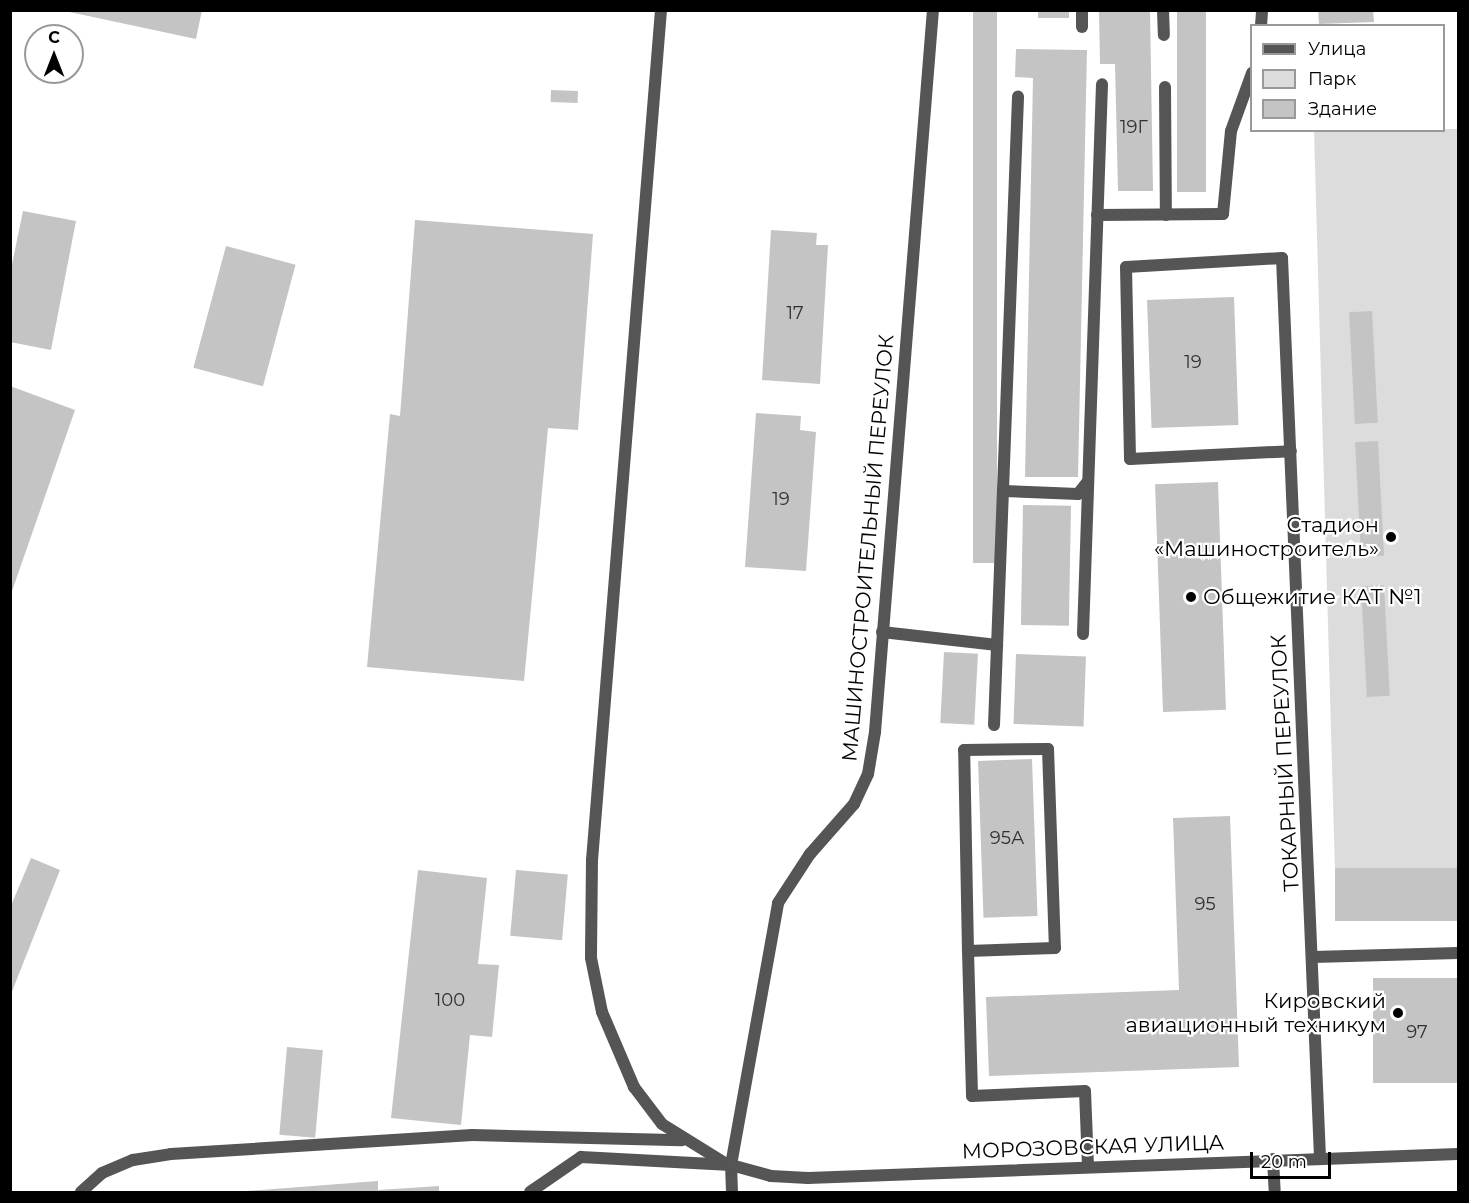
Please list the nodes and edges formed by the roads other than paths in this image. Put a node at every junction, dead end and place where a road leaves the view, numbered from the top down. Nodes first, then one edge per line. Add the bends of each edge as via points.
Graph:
1 (661, 10) edge
2 (933, 10) edge
3 (1082, 10) edge
4 (1163, 10) edge
5 (1082, 27) dead end
6 (1164, 35) dead end
7 (1250, 76) edge
8 (1102, 84) dead end
9 (1165, 87) dead end
10 (1018, 96) dead end
11 (1097, 215) junction
12 (1166, 215) junction
13 (1291, 451) junction
14 (1088, 481) junction
15 (1003, 490) junction
16 (882, 632) junction
17 (1083, 634) dead end
18 (997, 645) junction
19 (994, 725) dead end
20 (968, 951) junction
21 (1458, 953) edge
22 (1313, 957) junction
23 (682, 1140) junction
24 (1458, 1154) edge
25 (1320, 1158) junction
26 (1274, 1159) junction
27 (731, 1165) junction
28 (1089, 1166) junction
29 (81, 1192) edge
30 (530, 1192) edge
31 (732, 1192) edge
32 (1275, 1192) edge

1 - 23 street via 590,922 595,986 614,1043 646,1104
2 - 16 street, МАШИНОСТРОИТЕЛЬНЫЙ ПЕРЕУЛОК
3 - 5 street
4 - 6 street
7 - 12 street via 1231,131 1223,214
8 - 11 street
9 - 12 street
10 - 15 street
11 - 12 street
11 - 14 street
13 - 13 street, ТОКАРНЫЙ ПЕРЕУЛОК via 1282,258 1126,267 1130,459
13 - 22 street, ТОКАРНЫЙ ПЕРЕУЛОК
14 - 15 street via 1078,494
14 - 17 street
15 - 18 street
16 - 18 street
16 - 27 street, МАШИНОСТРОИТЕЛЬНЫЙ ПЕРЕУЛОК via 868,774 854,804 810,854 778,903
18 - 19 street
20 - 20 street via 1055,948 1048,749 964,750
20 - 28 street via 972,1096 1085,1091
21 - 22 street
22 - 25 street, ТОКАРНЫЙ ПЕРЕУЛОК
23 - 27 street
23 - 29 street via 472,1135 171,1154 134,1160 102,1173
24 - 25 street, МОРОЗОВСКАЯ УЛИЦА
25 - 26 street, МОРОЗОВСКАЯ УЛИЦА
26 - 28 street, МОРОЗОВСКАЯ УЛИЦА
26 - 32 street
27 - 28 street, МОРОЗОВСКАЯ УЛИЦА via 771,1176 808,1178
27 - 30 street via 581,1157
27 - 31 street, МАШИНОСТРОИТЕЛЬНЫЙ ПЕРЕУЛОК

